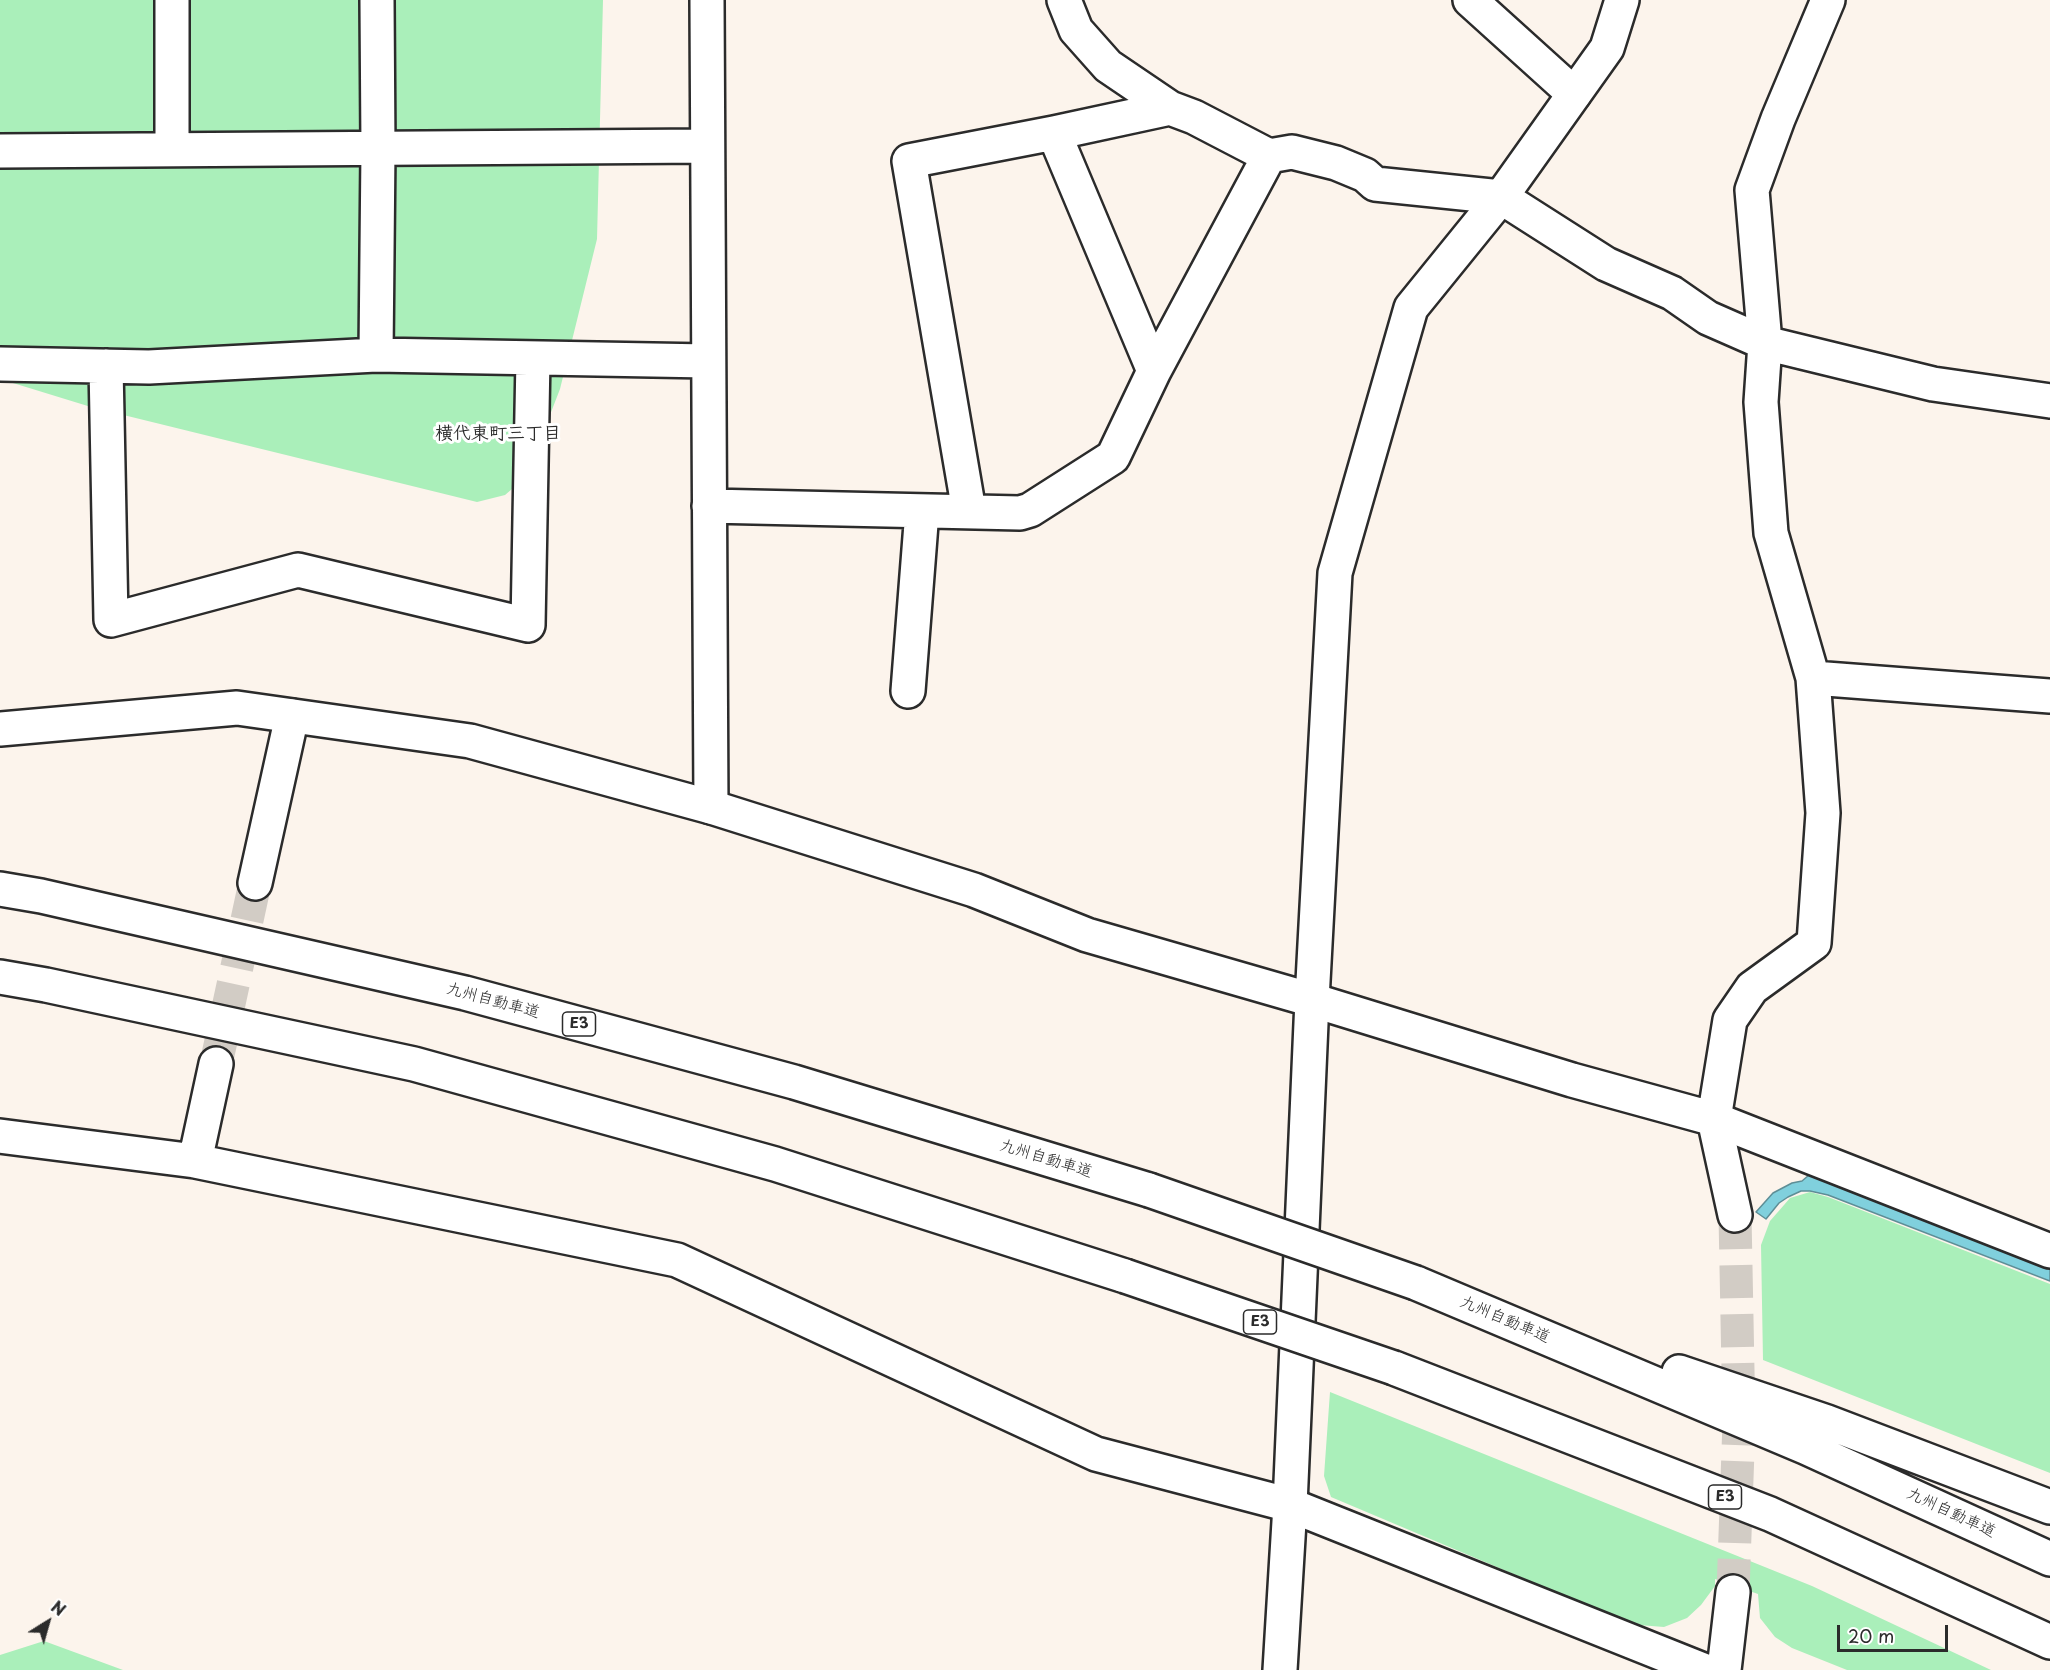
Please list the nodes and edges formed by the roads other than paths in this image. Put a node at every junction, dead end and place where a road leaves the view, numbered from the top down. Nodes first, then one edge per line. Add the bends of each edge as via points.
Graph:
1 (172, 0) edge
2 (377, 0) edge
3 (707, 0) edge
4 (1064, 0) edge
5 (1470, 0) edge
6 (1622, 0) edge
7 (1828, 0) edge
8 (1574, 94) junction
9 (1170, 108) junction
10 (1054, 133) junction
11 (707, 146) junction
12 (378, 149) junction
13 (172, 150) junction
14 (0, 152) edge
15 (1269, 156) junction
16 (1502, 197) junction
17 (1765, 343) junction
18 (376, 355) junction
19 (533, 358) junction
20 (708, 361) junction
21 (0, 364) edge
22 (106, 366) junction
23 (1154, 371) junction
24 (2050, 401) edge
25 (709, 506) junction
26 (922, 511) junction
27 (969, 511) junction
28 (1813, 678) junction
29 (908, 691) dead end
30 (2050, 696) edge
31 (292, 716) junction
32 (0, 729) edge
33 (711, 807) junction
34 (255, 883) tunnel mouth
35 (0, 889) edge
36 (0, 977) edge
37 (1312, 1000) junction
38 (216, 1064) tunnel mouth
39 (1714, 1119) junction
40 (0, 1136) edge
41 (195, 1161) junction
42 (1735, 1215) tunnel mouth
43 (2050, 1251) edge
44 (1416, 1283) junction
45 (1290, 1505) junction
46 (2050, 1507) edge
47 (2050, 1559) edge
48 (1733, 1592) tunnel mouth
49 (2050, 1642) edge
50 (1280, 1670) edge
51 (1703, 1670) edge
52 (1724, 1670) edge

1 - 13 main road
2 - 12 main road
3 - 11 main road
4 - 9 main road via 1076,30 1108,66
5 - 8 main road
6 - 8 main road via 1607,48
7 - 17 main road via 1752,190
8 - 16 main road
9 - 10 main road
9 - 15 main road
10 - 23 main road
10 - 27 main road via 909,161
11 - 12 main road
11 - 20 main road
12 - 13 main road
12 - 18 main road
13 - 14 main road
15 - 16 main road via 1293,152 1336,163 1365,175 1375,184
15 - 23 main road
16 - 17 main road via 1606,264 1672,292 1708,318
16 - 37 main road via 1411,308 1335,573
17 - 24 main road via 1933,384
17 - 28 main road via 1761,402 1771,533
18 - 19 main road
18 - 22 main road
19 - 20 main road
19 - 22 main road via 528,625 297,570 111,620
20 - 25 main road
21 - 22 main road
23 - 27 main road via 1113,457 1030,510
25 - 26 main road
25 - 33 main road
26 - 27 main road
26 - 29 main road
28 - 30 main road
28 - 39 main road via 1823,813 1814,943 1752,988 1730,1020
31 - 32 main road via 237,708
31 - 33 main road via 470,741
31 - 34 main road
33 - 37 main road via 974,890 1087,935
35 - 44 main road, 九州自動車道 / E3, bridge via 465,993 794,1082 1149,1190
36 - 49 main road, E3, bridge via 425,1067 775,1164 1125,1276 1394,1368 1770,1514
37 - 39 main road
37 - 45 main road
38 - 41 main road
39 - 42 main road
39 - 43 main road
40 - 41 main road
41 - 45 main road via 677,1260 1096,1454
44 - 46 main road via 1827,1422
44 - 47 main road, 九州自動車道 / E3 via 1805,1447
45 - 50 main road
45 - 51 main road
48 - 52 main road

